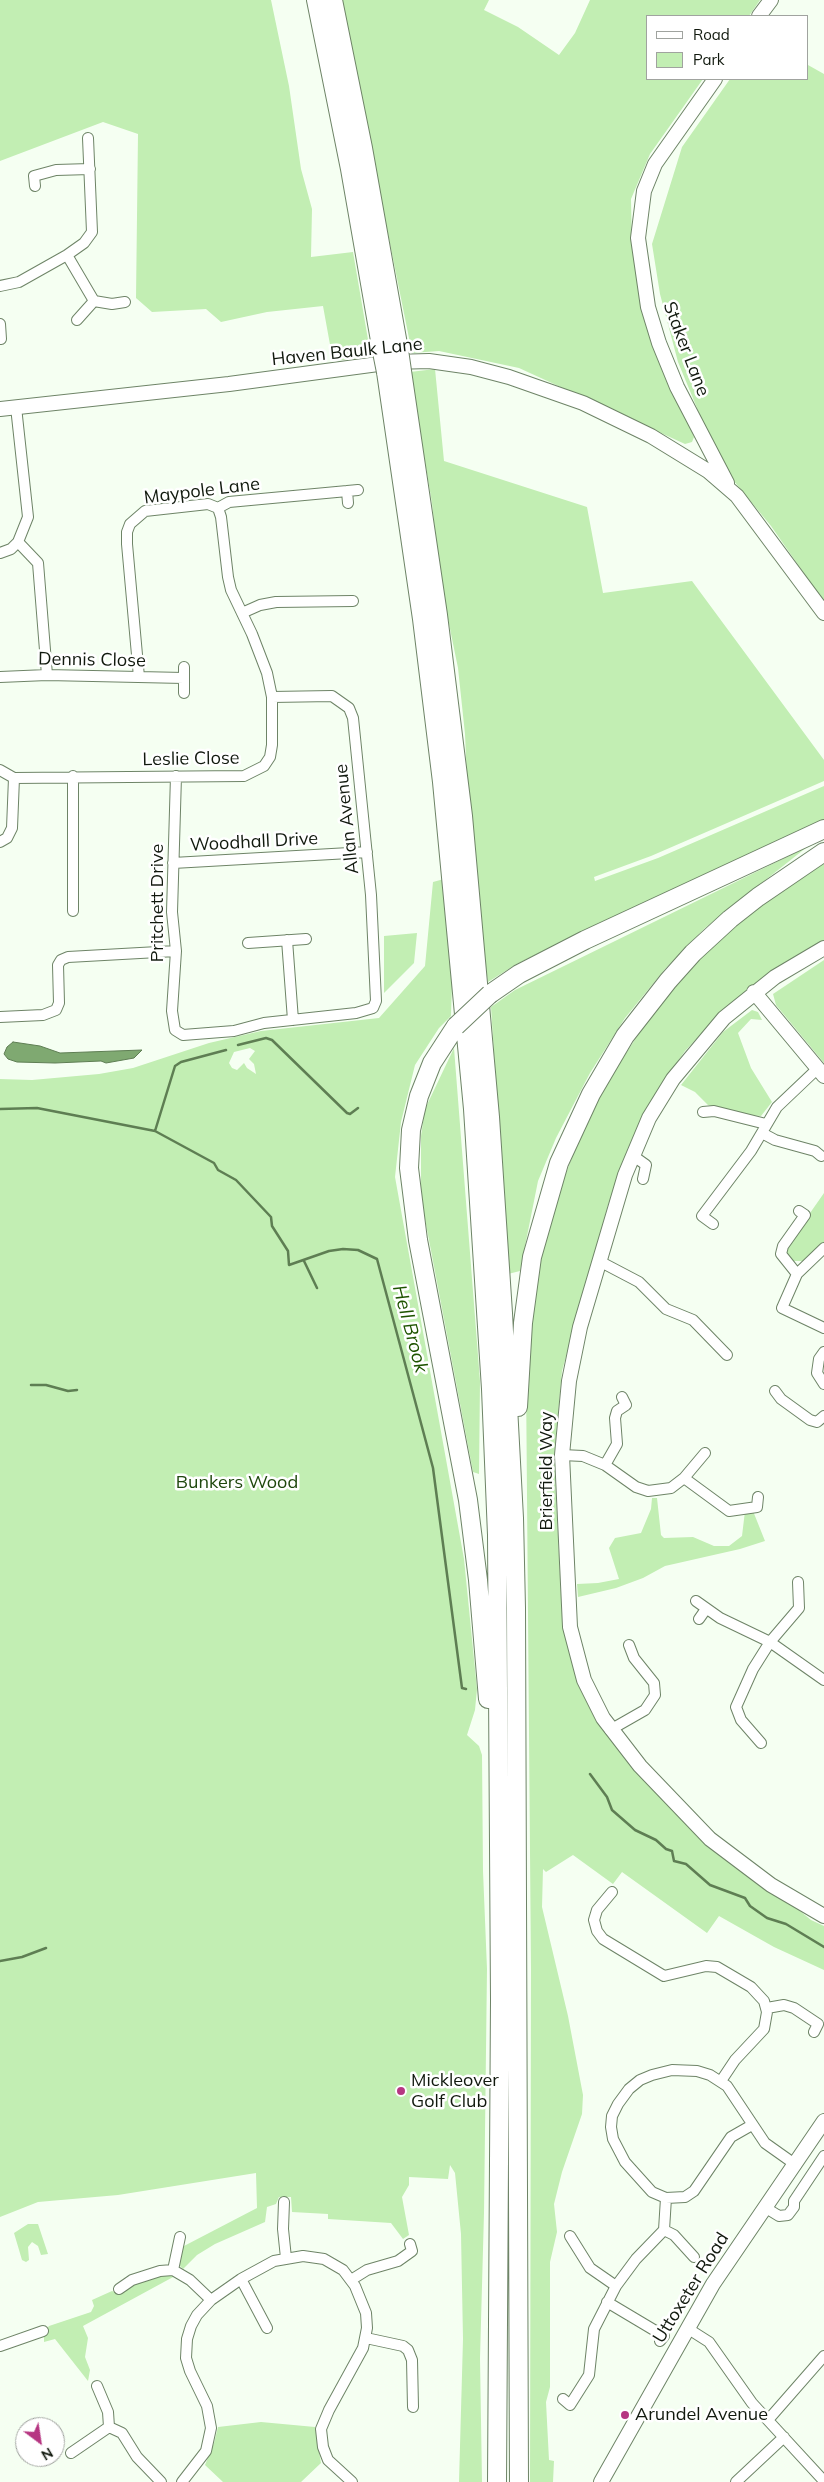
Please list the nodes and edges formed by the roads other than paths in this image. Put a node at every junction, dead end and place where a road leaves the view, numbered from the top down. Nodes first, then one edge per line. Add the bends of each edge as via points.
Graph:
1 (316, 0) edge
2 (333, 0) edge
3 (770, 0) edge
4 (760, 15) edge
5 (713, 80) edge
6 (88, 138) dead end
7 (90, 169) junction
8 (35, 186) dead end
9 (67, 255) junction
10 (0, 286) edge
11 (94, 301) junction
12 (125, 302) dead end
13 (77, 320) dead end
14 (0, 324) edge
15 (1, 339) dead end
16 (390, 351) junction
17 (394, 372) junction
18 (16, 407) junction
19 (0, 409) edge
20 (705, 441) junction
21 (683, 454) junction
22 (730, 489) junction
23 (348, 503) dead end
24 (218, 508) junction
25 (18, 542) junction
26 (0, 553) edge
27 (353, 601) dead end
28 (242, 613) junction
29 (824, 613) edge
30 (184, 667) dead end
31 (47, 675) junction
32 (0, 677) edge
33 (139, 677) junction
34 (184, 678) junction
35 (184, 693) dead end
36 (272, 697) junction
37 (0, 770) edge
38 (73, 776) junction
39 (176, 776) junction
40 (14, 778) junction
41 (824, 829) edge
42 (0, 842) edge
43 (367, 852) junction
44 (824, 852) edge
45 (173, 863) junction
46 (73, 911) dead end
47 (306, 939) dead end
48 (287, 940) junction
49 (248, 944) dead end
50 (824, 948) edge
51 (176, 951) junction
52 (754, 992) junction
53 (0, 1017) edge
54 (293, 1020) junction
55 (821, 1073) edge
56 (703, 1112) dead end
57 (764, 1128) junction
58 (632, 1155) junction
59 (821, 1156) dead end
60 (643, 1178) dead end
61 (799, 1211) dead end
62 (713, 1224) dead end
63 (824, 1248) edge
64 (598, 1261) junction
65 (797, 1274) junction
66 (824, 1328) edge
67 (824, 1352) edge
68 (727, 1355) dead end
69 (824, 1384) edge
70 (775, 1391) dead end
71 (622, 1397) dead end
72 (824, 1416) edge
73 (705, 1453) dead end
74 (562, 1455) junction
75 (605, 1465) junction
76 (684, 1478) junction
77 (758, 1497) dead end
78 (514, 1518) junction
79 (798, 1582) dead end
80 (696, 1601) dead end
81 (706, 1609) junction
82 (699, 1619) dead end
83 (770, 1642) junction
84 (628, 1645) dead end
85 (824, 1680) edge
86 (610, 1730) junction
87 (762, 1743) dead end
88 (498, 1774) junction
89 (612, 1892) dead end
90 (824, 1916) edge
91 (767, 2008) junction
92 (814, 2032) dead end
93 (721, 2082) junction
94 (824, 2122) edge
95 (752, 2125) junction
96 (824, 2156) edge
97 (796, 2165) junction
98 (666, 2198) junction
99 (284, 2202) dead end
100 (766, 2208) junction
101 (664, 2230) junction
102 (570, 2236) dead end
103 (180, 2237) dead end
104 (410, 2244) dead end
105 (694, 2257) dead end
106 (286, 2258) junction
107 (173, 2270) junction
108 (241, 2279) junction
109 (351, 2280) junction
110 (616, 2286) junction
111 (120, 2290) dead end
112 (211, 2300) junction
113 (607, 2302) junction
114 (267, 2328) dead end
115 (687, 2328) junction
116 (43, 2331) dead end
117 (366, 2338) junction
118 (660, 2341) dead end
119 (0, 2346) edge
120 (824, 2356) edge
121 (97, 2386) dead end
122 (563, 2399) dead end
123 (413, 2408) dead end
124 (768, 2420) junction
125 (109, 2427) junction
126 (784, 2437) junction
127 (71, 2453) dead end
128 (161, 2482) edge
129 (182, 2482) edge
130 (352, 2482) edge
131 (497, 2482) edge
132 (518, 2482) edge
133 (602, 2482) edge
134 (736, 2482) edge
135 (824, 2482) edge

1 - 16 highway
2 - 16 highway via 363,148
3 - 4 street
5 - 20 street, Staker Lane via 655,164 644,191 638,238 648,307 659,344
6 - 7 street
7 - 8 street via 56,170 34,176
7 - 9 street via 92,232 84,243
9 - 10 street via 19,282
9 - 11 street
11 - 12 street
11 - 13 street
14 - 15 street
16 - 17 highway, bridge
17 - 78 highway via 438,615 463,816 490,1117
17 - 88 highway via 442,782 473,1109 497,1536
18 - 19 street, Haven Baulk Lane
18 - 21 street, Haven Baulk Lane via 393,362 429,361 489,371 556,393 608,415
18 - 25 street via 28,517
20 - 21 street
20 - 22 street, Staker Lane
21 - 22 street, Haven Baulk Lane
22 - 29 street
23 - 24 street, Maypole Lane via 352,490 229,502
24 - 28 street, Leslie Close via 228,577
24 - 33 street, Maypole Lane via 208,504 145,511 130,524 127,544
25 - 26 street
25 - 31 street via 38,563
27 - 28 street via 341,596 276,602 260,604
28 - 36 street, Leslie Close via 267,673
30 - 34 street
31 - 32 street, Dennis Close
31 - 33 street, Dennis Close
33 - 34 street, Dennis Close
34 - 35 street
36 - 39 street, Leslie Close via 272,745 264,766 244,776
36 - 43 street, Allan Avenue via 332,696 349,708 353,718
37 - 40 street
38 - 39 street, Leslie Close
38 - 40 street, Leslie Close
38 - 46 street via 78,897
39 - 45 street, Pritchett Drive
40 - 42 street via 12,828 7,838
41 - 88 highway, bridge via 519,974 490,994 456,1026 432,1063 414,1110 410,1184 468,1500 488,1707
43 - 45 street, Woodhall Drive
43 - 54 street, Allan Avenue via 376,1001 373,1008 367,1012
44 - 78 highway via 730,919 668,981 615,1052 574,1128 550,1192 531,1266 519,1374
45 - 51 street, Pritchett Drive via 172,912
47 - 48 street
48 - 49 street
48 - 54 street
50 - 52 street, Brierfield Way
51 - 53 street via 68,957 58,965 56,1010 43,1015
51 - 54 street, Pritchett Drive via 172,1011 175,1030 183,1035
52 - 55 street
52 - 58 street, Brierfield Way via 708,1035 673,1079 649,1118
55 - 57 street via 787,1096
56 - 57 street via 714,1111
57 - 59 street via 781,1142 815,1150
57 - 62 street via 702,1216
58 - 60 street via 646,1165
58 - 64 street, Brierfield Way
61 - 65 street via 805,1216 783,1246 781,1254
63 - 65 street
64 - 68 street via 639,1282 666,1309 694,1320
64 - 74 street, Brierfield Way via 570,1376
65 - 66 street via 782,1308
67 - 69 street via 817,1373
70 - 72 street via 810,1420 816,1422
71 - 75 street via 626,1405 617,1411 616,1444
73 - 76 street
74 - 75 street via 583,1456
74 - 86 street, Brierfield Way via 572,1637 584,1680
75 - 76 street via 636,1487 648,1491 671,1488
76 - 77 street via 729,1511 757,1507
78 - 132 highway via 518,1863
79 - 83 street via 800,1608
80 - 81 street
81 - 82 street
81 - 83 street
83 - 85 street
83 - 87 street via 753,1669 736,1707 742,1720
84 - 86 street via 654,1683 655,1695 645,1710
86 - 90 street, Brierfield Way via 710,1839 772,1885
88 - 131 highway
89 - 91 street via 595,1914 595,1926 603,1939 664,1976 706,1966 724,1969 756,1991
91 - 92 street via 784,2005 794,2008 818,2024
91 - 93 street via 764,2029 735,2060
93 - 95 street via 735,2095
93 - 98 street via 698,2071 652,2074 634,2085 612,2116 611,2133 619,2152 652,2192
94 - 97 street, Uttoxeter Road
95 - 97 street via 765,2142
95 - 98 street via 731,2137 694,2191 685,2197
96 - 100 street via 788,2215 779,2216
97 - 100 street, Uttoxeter Road
98 - 101 street
99 - 106 street via 278,2214
100 - 115 street, Uttoxeter Road
101 - 105 street
101 - 110 street
102 - 110 street via 590,2268
103 - 107 street
104 - 109 street via 412,2251 398,2261 367,2270
106 - 108 street
106 - 109 street via 310,2256 324,2259
107 - 111 street via 160,2270 132,2280
107 - 112 street via 190,2280
108 - 112 street
108 - 114 street
109 - 117 street via 366,2313
110 - 113 street
112 - 129 street via 194,2320 186,2346 190,2372 210,2417 210,2437 200,2460
113 - 118 street via 664,2336
113 - 122 street via 594,2329 589,2375 570,2405
115 - 124 street via 709,2342 752,2403
115 - 133 street, Uttoxeter Road
116 - 119 street
117 - 123 street via 408,2350 412,2360 408,2395
117 - 130 street via 321,2429 328,2460
120 - 124 street
121 - 125 street via 108,2412
124 - 126 street
125 - 127 street
125 - 128 street via 122,2434 137,2457
126 - 134 street
126 - 135 street

